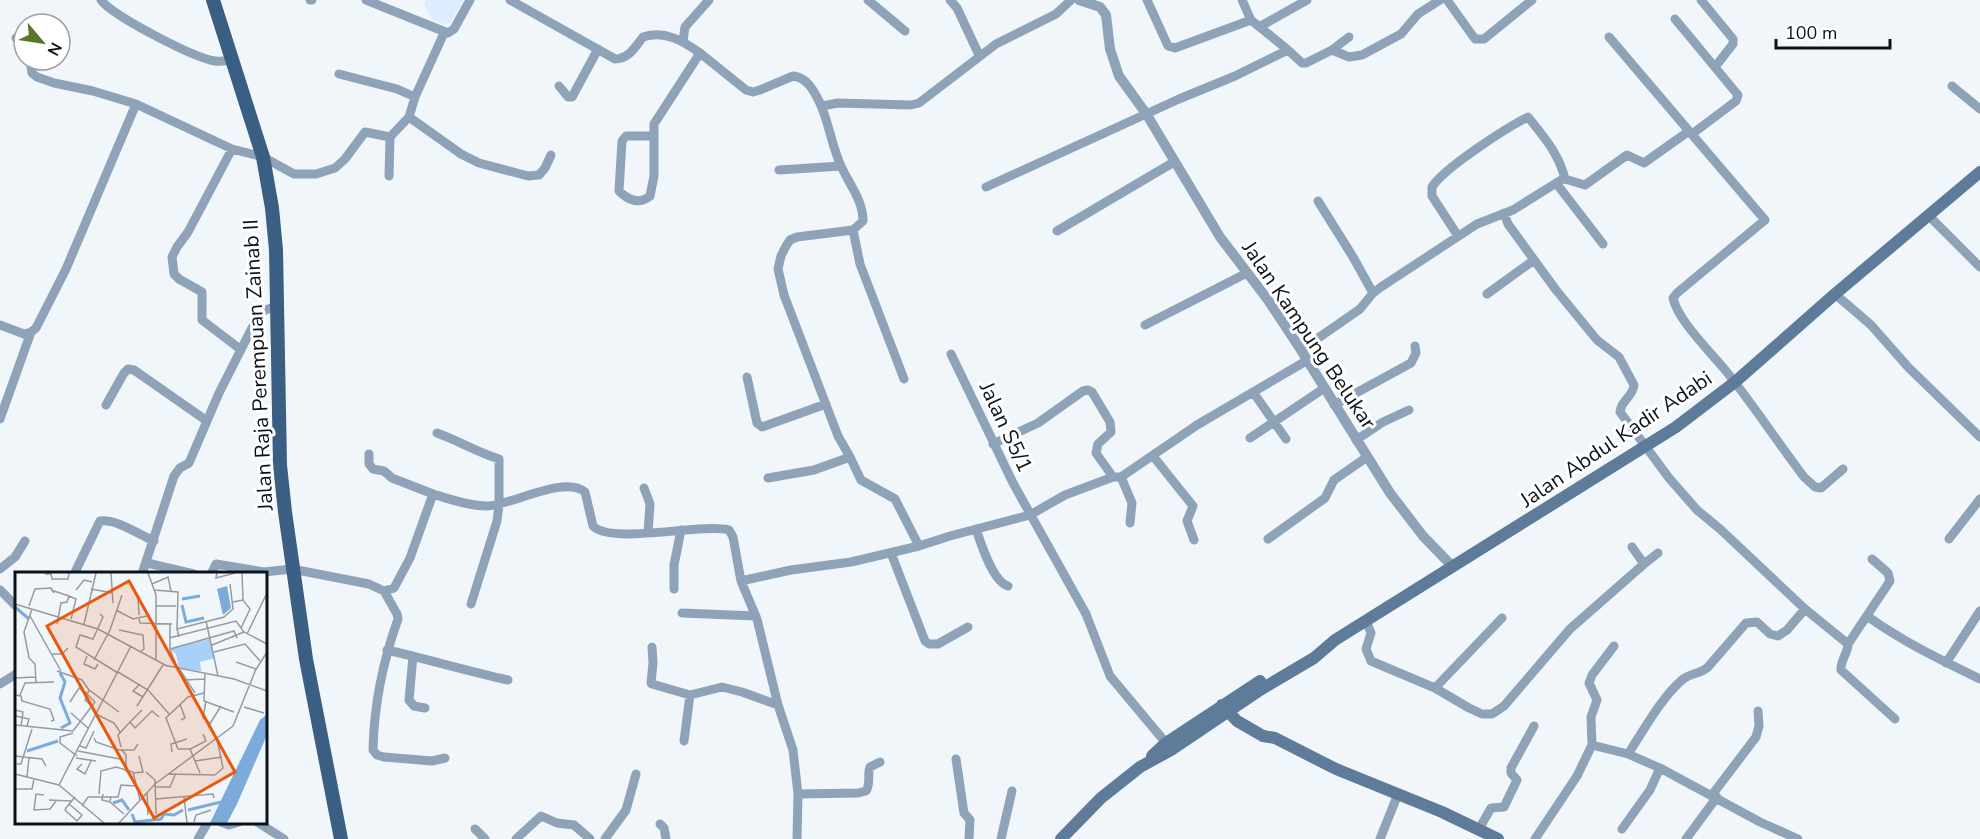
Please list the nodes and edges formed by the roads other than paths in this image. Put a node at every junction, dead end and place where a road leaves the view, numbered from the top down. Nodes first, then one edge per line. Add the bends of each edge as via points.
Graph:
1 (101, 0) edge
2 (213, 0) edge
3 (366, 0) edge
4 (470, 0) edge
5 (510, 0) edge
6 (709, 0) edge
7 (868, 0) edge
8 (950, 0) edge
9 (1071, 0) edge
10 (1079, 0) edge
11 (1147, 0) edge
12 (1242, 0) edge
13 (1306, 0) edge
14 (1440, 0) edge
15 (1447, 0) edge
16 (1532, 0) edge
17 (1701, 0) edge
18 (1675, 19) dead end
19 (1251, 20) junction
20 (1261, 26) junction
21 (905, 31) dead end
22 (444, 33) junction
23 (1349, 37) dead end
24 (1609, 37) dead end
25 (684, 41) junction
26 (598, 49) junction
27 (1288, 50) junction
28 (1332, 50) junction
29 (700, 53) junction
30 (979, 55) junction
31 (233, 59) junction
32 (1715, 67) junction
33 (32, 72) edge
34 (339, 74) dead end
35 (1952, 86) dead end
36 (559, 87) dead end
37 (415, 97) junction
38 (136, 104) junction
39 (822, 106) junction
40 (1980, 109) edge
41 (1147, 115) junction
42 (410, 117) junction
43 (1690, 133) junction
44 (653, 136) junction
45 (390, 137) junction
46 (232, 149) junction
47 (551, 155) dead end
48 (263, 157) junction
49 (1174, 162) junction
50 (841, 166) junction
51 (779, 170) dead end
52 (1980, 172) edge
53 (389, 176) dead end
54 (1560, 181) junction
55 (986, 187) dead end
56 (1318, 201) dead end
57 (1504, 213) junction
58 (1929, 216) junction
59 (853, 230) junction
60 (1057, 231) dead end
61 (1458, 236) junction
62 (1604, 244) dead end
63 (1534, 260) junction
64 (1980, 267) edge
65 (1247, 273) junction
66 (1373, 293) junction
67 (1487, 294) dead end
68 (1835, 294) junction
69 (276, 306) junction
70 (1145, 324) dead end
71 (0, 326) edge
72 (31, 332) junction
73 (1415, 346) dead end
74 (240, 349) junction
75 (951, 354) dead end
76 (1303, 356) junction
77 (747, 377) dead end
78 (904, 379) dead end
79 (1735, 382) junction
80 (1323, 389) junction
81 (1253, 392) junction
82 (826, 404) junction
83 (106, 405) dead end
84 (1334, 405) junction
85 (1409, 410) dead end
86 (0, 419) edge
87 (207, 421) junction
88 (1275, 423) junction
89 (437, 434) dead end
90 (1980, 437) edge
91 (1250, 438) dead end
92 (1286, 439) dead end
93 (1356, 440) junction
94 (993, 444) junction
95 (1645, 447) junction
96 (369, 454) dead end
97 (1153, 456) junction
98 (850, 457) junction
99 (1367, 457) junction
100 (1843, 469) dead end
101 (1117, 477) junction
102 (768, 478) dead end
103 (644, 488) dead end
104 (433, 494) junction
105 (1980, 499) edge
106 (499, 504) junction
107 (1030, 515) junction
108 (1130, 523) dead end
109 (976, 529) junction
110 (681, 530) junction
111 (648, 533) junction
112 (1268, 539) dead end
113 (1194, 540) dead end
114 (1949, 540) dead end
115 (154, 541) junction
116 (26, 542) dead end
117 (919, 546) junction
118 (1632, 547) dead end
119 (891, 553) junction
120 (1658, 553) dead end
121 (1872, 559) dead end
122 (147, 563) junction
123 (1644, 564) junction
124 (1453, 567) junction
125 (0, 569) edge
126 (294, 569) junction
127 (76, 570) dead end
128 (142, 572) edge
129 (189, 572) edge
130 (212, 572) edge
131 (259, 572) edge
132 (267, 573) edge
133 (741, 581) junction
134 (1008, 586) dead end
135 (674, 589) dead end
136 (0, 590) edge
137 (384, 591) junction
138 (471, 604) dead end
139 (15, 605) edge
140 (1805, 609) junction
141 (1980, 611) edge
142 (682, 613) dead end
143 (756, 616) junction
144 (1867, 616) junction
145 (1502, 618) dead end
146 (1366, 621) junction
147 (968, 627) dead end
148 (1848, 644) junction
149 (1614, 646) dead end
150 (652, 647) dead end
151 (387, 650) junction
152 (413, 656) junction
153 (1946, 663) junction
154 (15, 675) edge
155 (1980, 679) edge
156 (508, 680) dead end
157 (0, 684) edge
158 (1435, 688) junction
159 (690, 695) junction
160 (778, 705) junction
161 (1228, 707) junction
162 (425, 708) dead end
163 (1758, 711) dead end
164 (1895, 719) dead end
165 (1534, 726) dead end
166 (684, 741) dead end
167 (1166, 743) junction
168 (1592, 745) junction
169 (1628, 754) junction
170 (445, 758) dead end
171 (956, 759) dead end
172 (880, 762) dead end
173 (1140, 767) junction
174 (1660, 768) junction
175 (636, 774) dead end
176 (1012, 791) dead end
177 (798, 794) junction
178 (1398, 794) junction
179 (1714, 796) junction
180 (207, 824) edge
181 (260, 824) edge
182 (660, 824) dead end
183 (475, 829) dead end
184 (1479, 829) junction
185 (1622, 829) dead end
186 (198, 839) edge
187 (284, 839) edge
188 (341, 839) edge
189 (484, 839) edge
190 (516, 839) edge
191 (590, 839) edge
192 (605, 839) edge
193 (666, 839) edge
194 (797, 839) edge
195 (969, 839) edge
196 (1001, 839) edge
197 (1062, 839) edge
198 (1380, 839) edge
199 (1498, 839) edge
200 (1535, 839) edge
201 (1686, 839) edge
202 (1798, 839) edge

1 - 31 street via 113,11 180,49 216,62
2 - 31 main road, Jalan Raja Perempuan Zainab II
3 - 22 street
4 - 22 street via 454,29
5 - 26 street
6 - 25 street via 685,27
7 - 21 street
8 - 30 street
9 - 30 street via 1056,14
10 - 41 street, Jalan Kampung Belukar via 1100,7 1106,15 1110,49 1119,76
11 - 19 street via 1168,46 1175,48
12 - 19 street
13 - 20 street
14 - 28 street via 1418,14 1401,34 1362,55 1348,57
15 - 16 street via 1479,40
17 - 32 street via 1733,39
18 - 32 street
19 - 20 street
20 - 27 street
22 - 37 street
23 - 28 street
24 - 43 street
25 - 26 street via 661,34 649,35 622,59
25 - 29 street
26 - 36 street via 572,97
27 - 28 street via 1306,63
27 - 41 street
29 - 39 street via 753,92 793,76 800,77
29 - 44 street via 656,119
30 - 39 street via 919,103
31 - 48 main road, Jalan Raja Perempuan Zainab II
32 - 43 street via 1738,97
33 - 38 street via 54,83
34 - 37 street
35 - 40 street
37 - 42 street
38 - 46 street
38 - 72 street via 66,268
39 - 50 street
41 - 49 street, Jalan Kampung Belukar
41 - 55 street
42 - 45 street
42 - 47 street via 479,163 528,176 539,175
43 - 54 street via 1644,163 1627,155 1585,185
43 - 79 street via 1765,220 1673,298 1692,331
44 - 44 street via 650,196 635,201 619,191 622,141 626,136
45 - 48 street via 365,132 335,168 316,174 294,174
45 - 53 street
46 - 48 street
46 - 74 street via 172,262 174,274 202,292 202,320
48 - 69 main road, Jalan Raja Perempuan Zainab II via 274,232
49 - 60 street
49 - 65 street, Jalan Kampung Belukar
50 - 51 street
50 - 59 street via 863,216
52 - 58 main road, Jalan Abdul Kadir Adabi
54 - 57 street
54 - 61 street via 1560,161 1554,150 1528,117 1518,122 1431,188 1432,196
54 - 62 street
56 - 66 street
57 - 61 street
57 - 63 street
58 - 64 street
58 - 68 main road, Jalan Abdul Kadir Adabi
59 - 78 street via 860,264
59 - 82 street via 792,238 779,264 784,295
61 - 66 street
63 - 67 street
63 - 95 street via 1597,340 1619,357 1633,380 1634,390 1620,412
65 - 70 street
65 - 76 street, Jalan Kampung Belukar
66 - 76 street via 1360,309
68 - 79 main road, Jalan Abdul Kadir Adabi
68 - 90 street via 1871,325
69 - 74 street via 258,316
69 - 126 main road, Jalan Raja Perempuan Zainab II via 280,465
71 - 72 street via 24,334
72 - 86 street
73 - 84 street via 1411,363
74 - 87 street
75 - 94 street, Jalan S5/1
76 - 80 street, Jalan Kampung Belukar
76 - 81 street
77 - 82 street via 760,427
79 - 95 main road, Jalan Abdul Kadir Adabi
79 - 100 street via 1815,487 1824,487
80 - 84 street, Jalan Kampung Belukar
80 - 88 street
81 - 88 street
81 - 97 street
82 - 98 street
83 - 87 street via 128,369
84 - 93 street, Jalan Kampung Belukar
85 - 93 street
87 - 115 street via 189,463 174,476
88 - 91 street
88 - 92 street
89 - 106 street via 499,459
93 - 99 street, Jalan Kampung Belukar
94 - 101 street via 1038,423 1088,390 1110,422 1112,432 1098,444 1096,453
94 - 107 street, Jalan S5/1
95 - 124 main road, Jalan Abdul Kadir Adabi
95 - 140 street via 1697,510
96 - 104 street via 373,469
97 - 101 street
97 - 113 street via 1193,506 1187,521
98 - 102 street via 814,470
98 - 117 street via 861,480 895,499
99 - 112 street via 1335,479 1325,498
99 - 124 street, Jalan Kampung Belukar via 1389,493
101 - 107 street via 1065,495
101 - 108 street via 1132,503
103 - 111 street via 650,504
104 - 106 street via 485,506
104 - 137 street via 410,558 394,588
105 - 114 street
106 - 111 street via 550,489 579,488 585,492 597,530
106 - 138 street via 495,533
107 - 109 street
107 - 167 street, Jalan S5/1 via 1086,614 1110,676
109 - 117 street
109 - 134 street via 1000,582
110 - 111 street
110 - 133 street via 729,530
110 - 135 street
115 - 122 street
115 - 127 street via 100,520
116 - 125 street
117 - 119 street
118 - 123 street
119 - 133 street
119 - 147 street via 925,641 938,644
120 - 123 street
121 - 144 street via 1888,573 1890,581
122 - 128 street
122 - 129 street
123 - 158 street via 1570,629 1492,714 1482,714
124 - 146 main road, Jalan Abdul Kadir Adabi
126 - 132 street
126 - 137 street via 369,584
126 - 188 main road, Jalan Raja Perempuan Zainab II via 306,659
130 - 131 street via 216,564
133 - 143 street
136 - 139 street
137 - 151 street via 398,619
140 - 148 street
140 - 169 street via 1778,636 1757,622 1746,623 1704,671 1683,680
141 - 153 street
142 - 143 street
143 - 160 street
144 - 148 street
144 - 153 street
145 - 158 street
146 - 158 street via 1371,633 1366,650 1371,661
146 - 161 main road, Jalan Abdul Kadir Adabi via 1310,651
148 - 164 street via 1841,670
149 - 168 street via 1589,683 1597,700 1591,717
150 - 159 street via 651,683
151 - 152 street
151 - 170 street via 380,677 373,750 384,757 432,761
152 - 156 street
152 - 162 street via 409,700 414,706
153 - 155 street
154 - 157 street
159 - 160 street via 722,687
159 - 166 street
160 - 177 street via 793,750
161 - 167 main road, Jalan Abdul Kadir Adabi
161 - 173 main road, Jalan Abdul Kadir Adabi via 1171,750
161 - 178 main road via 1237,721 1263,736
163 - 179 street via 1756,737
165 - 184 street via 1511,768 1517,784 1504,807 1491,808
167 - 173 main road, Jalan Abdul Kadir Adabi
168 - 169 street
168 - 200 street via 1577,776
169 - 174 street
171 - 195 street via 964,813 970,820
172 - 177 street via 870,767 866,791
173 - 197 main road, Jalan Abdul Kadir Adabi via 1101,798
174 - 179 street
174 - 185 street via 1650,790
175 - 192 street via 626,810
176 - 196 street
177 - 194 street
178 - 184 main road
178 - 198 street
179 - 201 street
179 - 202 street
180 - 186 street
181 - 187 street
182 - 193 street
183 - 189 street
184 - 199 main road
190 - 191 street via 541,816 574,825

